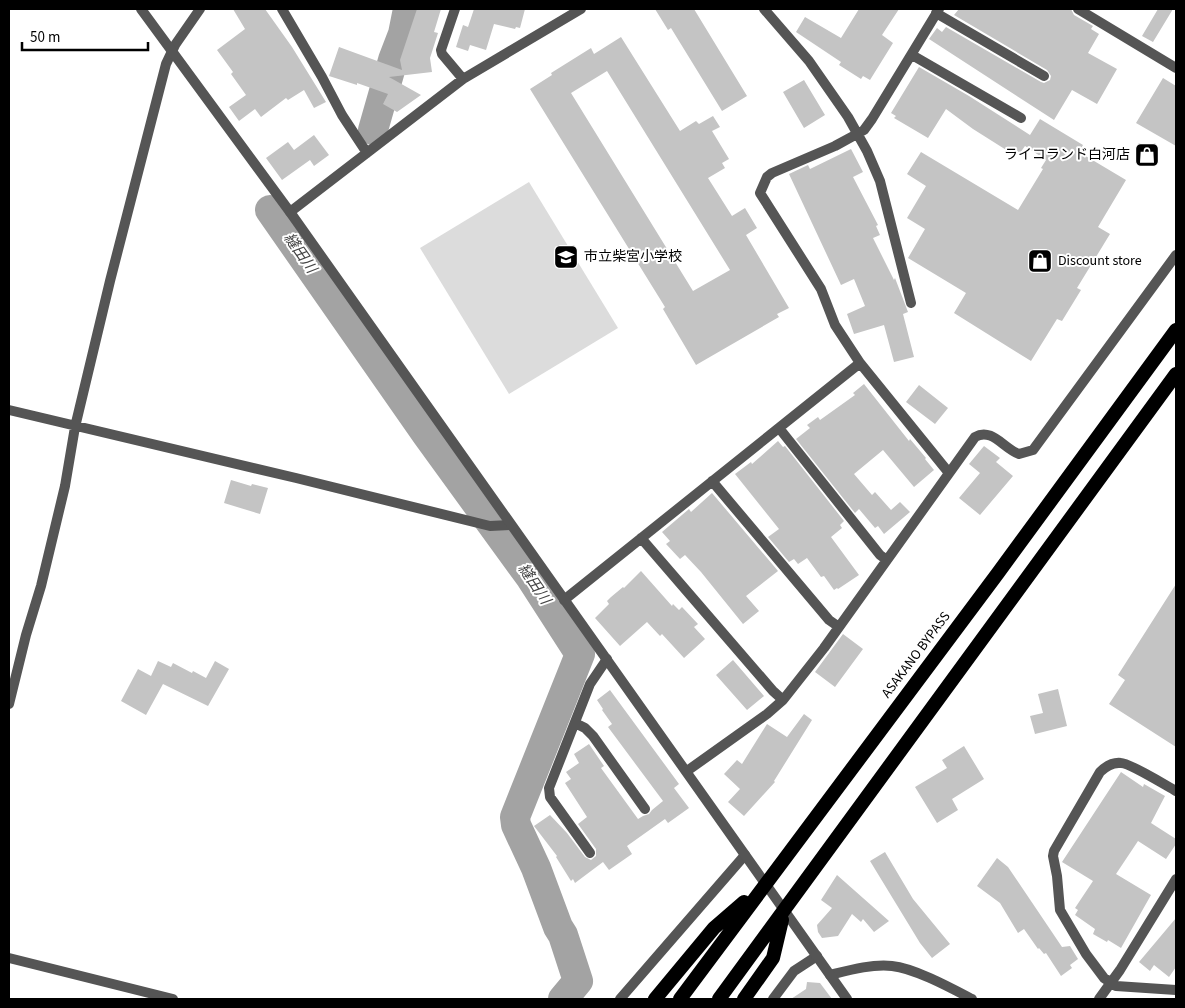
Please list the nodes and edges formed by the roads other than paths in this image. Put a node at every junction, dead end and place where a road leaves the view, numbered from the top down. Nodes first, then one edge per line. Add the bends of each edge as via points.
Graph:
1 (141, 9) edge
2 (200, 9) edge
3 (282, 9) edge
4 (455, 9) edge
5 (581, 9) edge
6 (764, 9) edge
7 (1078, 9) edge
8 (938, 11) edge
9 (171, 52) junction
10 (912, 55) junction
11 (1176, 68) edge
12 (1044, 76) dead end
13 (463, 79) junction
14 (1021, 118) dead end
15 (858, 134) junction
16 (367, 153) junction
17 (290, 212) junction
18 (1176, 255) edge
19 (911, 303) dead end
20 (1176, 330) edge
21 (860, 363) junction
22 (1176, 374) edge
23 (9, 410) edge
24 (76, 427) junction
25 (779, 428) junction
26 (949, 474) junction
27 (712, 481) junction
28 (510, 525) junction
29 (641, 538) junction
30 (887, 560) junction
31 (564, 600) junction
32 (839, 627) junction
33 (607, 660) junction
34 (784, 700) junction
35 (9, 704) edge
36 (575, 723) junction
37 (687, 772) junction
38 (1176, 791) edge
39 (645, 809) dead end
40 (590, 853) dead end
41 (744, 855) junction
42 (1176, 879) edge
43 (765, 884) junction
44 (784, 912) junction
45 (817, 956) junction
46 (9, 958) edge
47 (830, 974) junction
48 (1110, 983) junction
49 (1176, 990) edge
50 (174, 999) edge
51 (620, 999) edge
52 (655, 999) edge
53 (680, 999) edge
54 (719, 999) edge
55 (744, 999) edge
56 (773, 999) edge
57 (847, 999) edge
58 (972, 999) edge
59 (1099, 999) edge

1 - 9 street
2 - 9 street
3 - 16 street
4 - 13 street via 441,50
5 - 13 street
6 - 15 street via 809,61
7 - 11 street
8 - 10 street
8 - 12 street
9 - 17 street
9 - 24 street via 115,262
10 - 14 street
10 - 15 street via 872,119
13 - 16 street
15 - 19 street via 880,181
15 - 21 street via 772,173 760,193 821,289 835,325
16 - 17 street
17 - 28 street
18 - 26 street via 1033,450 1019,454 990,435 978,435
20 - 43 highway, ASAKANO BYPASS
21 - 25 street
21 - 26 street
22 - 44 highway
23 - 24 street
24 - 28 street via 490,526
24 - 35 street via 54,532
25 - 27 street
25 - 30 street
26 - 30 street
27 - 29 street
27 - 32 street
28 - 31 street
29 - 31 street
29 - 34 street via 773,692
30 - 32 street
31 - 33 street
32 - 34 street
33 - 36 street via 590,684
33 - 37 street
34 - 37 street
36 - 39 street via 594,736
36 - 40 street via 549,793
37 - 41 street
38 - 48 street via 1123,763 1112,764 1100,772 1054,851 1060,910 1086,954
41 - 43 street
41 - 51 street
42 - 48 street
43 - 44 street
43 - 52 highway via 714,928
43 - 53 highway, ASAKANO BYPASS
44 - 45 street
44 - 54 highway
44 - 55 highway via 773,958
45 - 47 street
45 - 56 street via 794,971
46 - 50 street
47 - 57 street
47 - 58 street via 856,968 899,966
48 - 49 street
48 - 59 street

